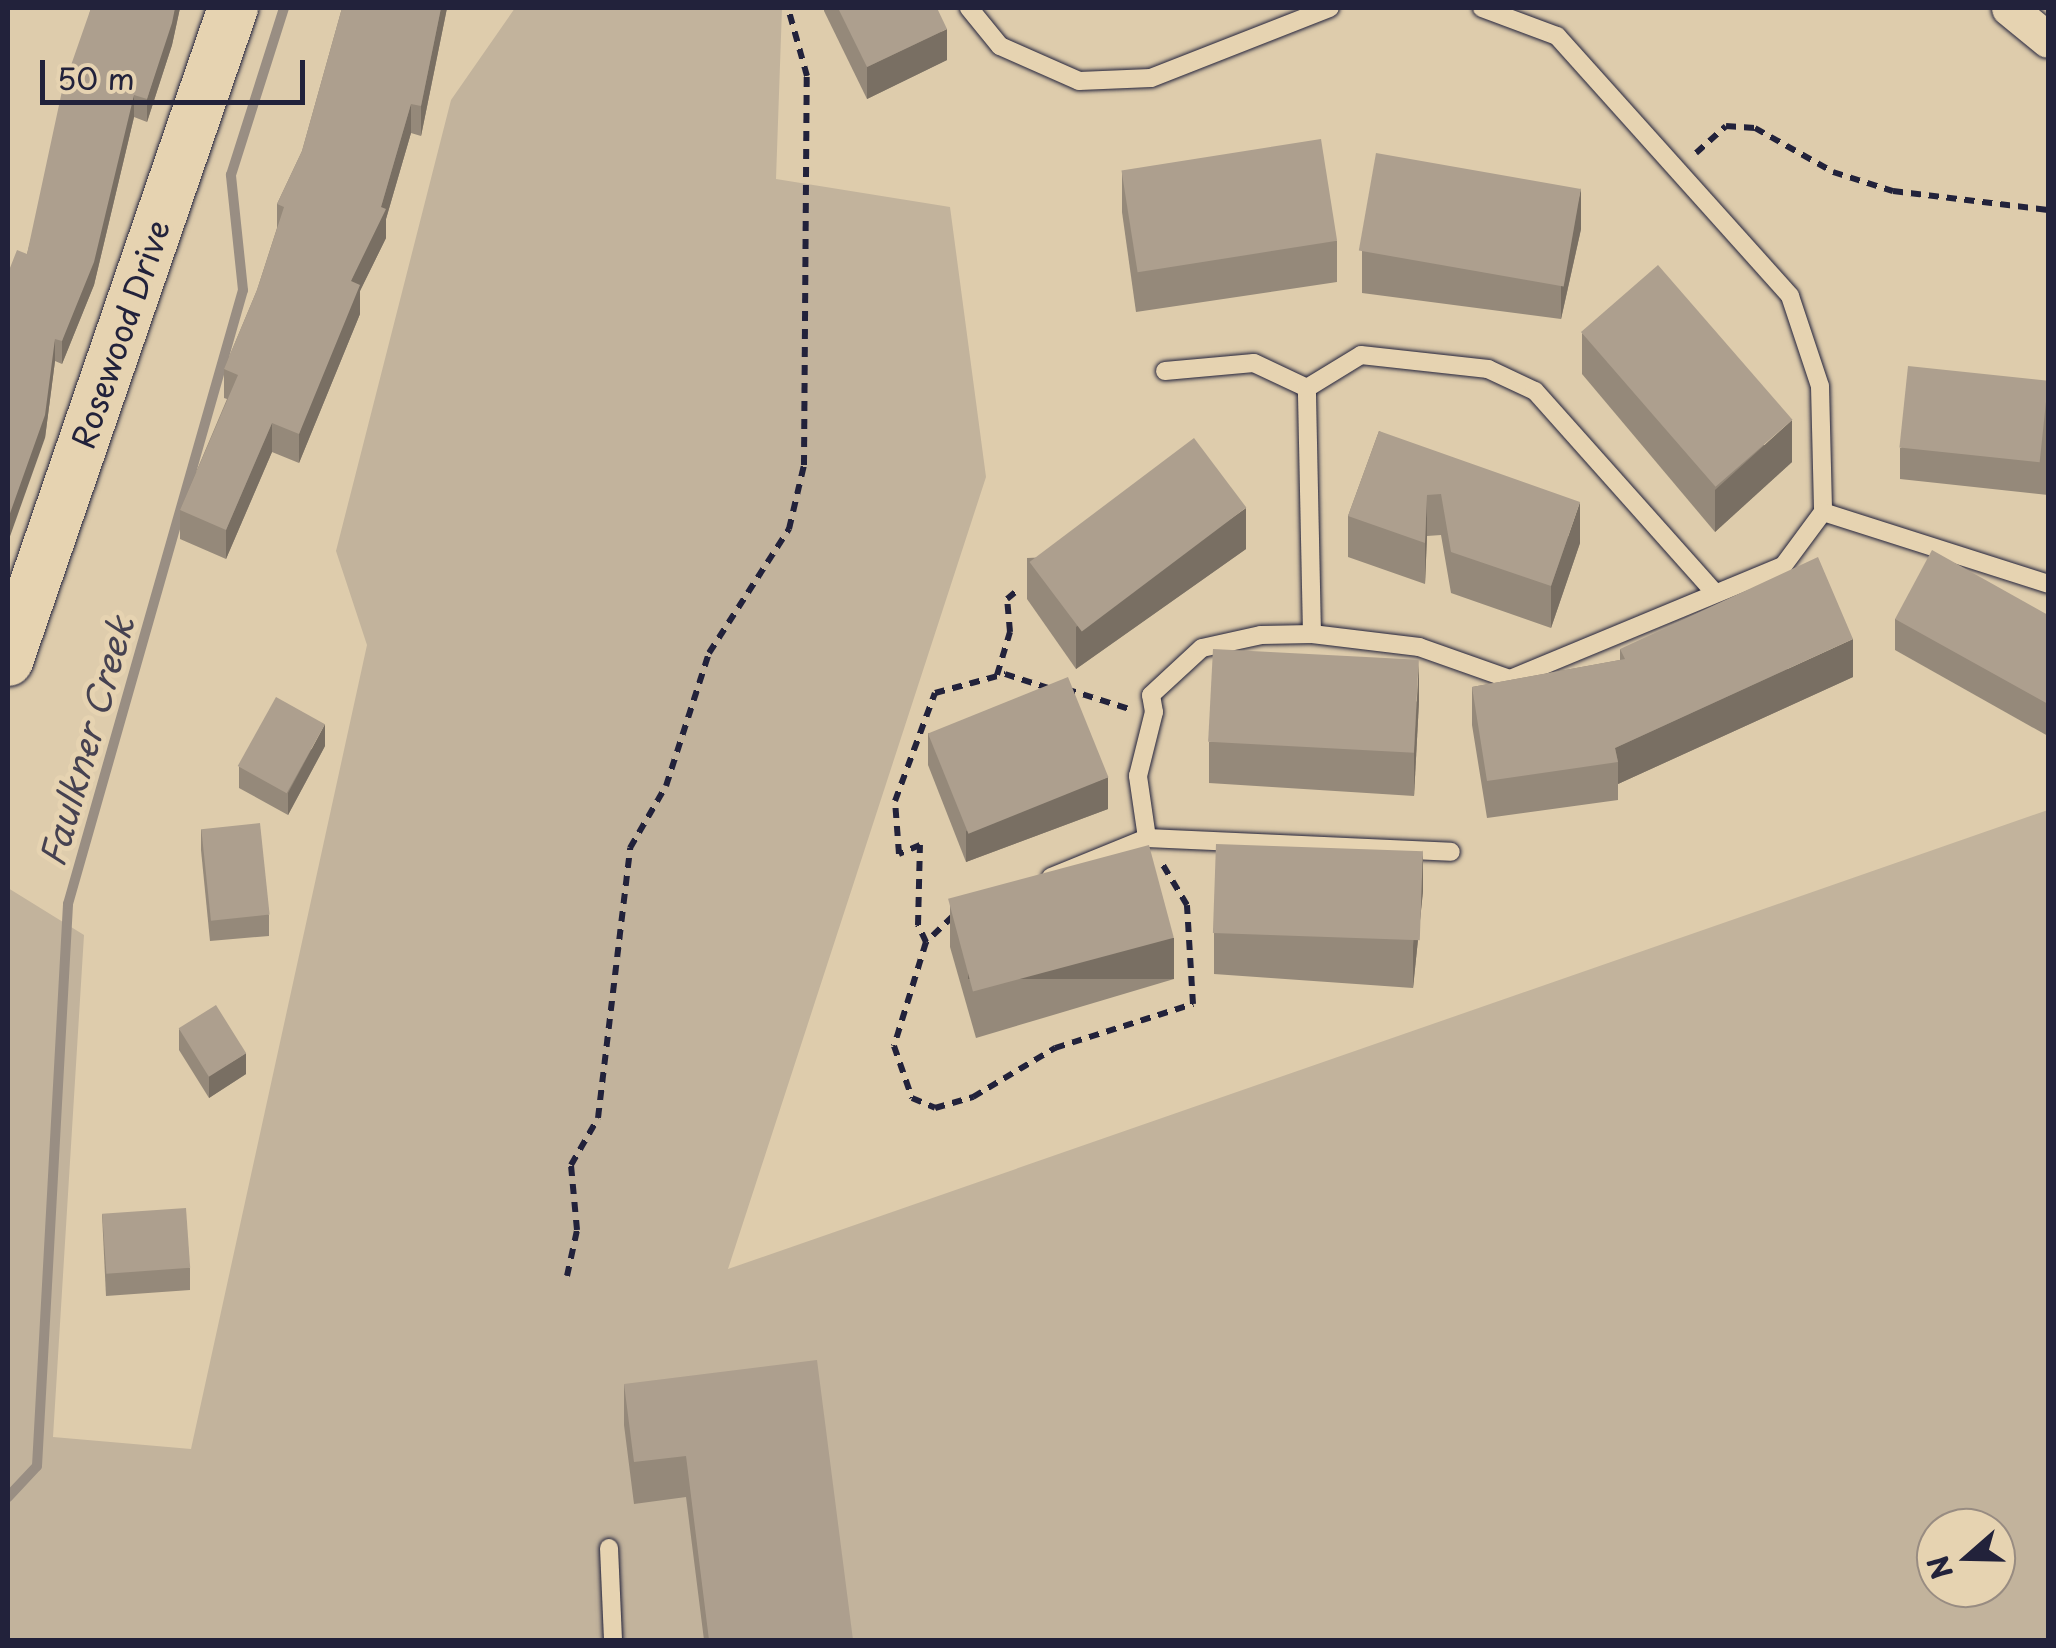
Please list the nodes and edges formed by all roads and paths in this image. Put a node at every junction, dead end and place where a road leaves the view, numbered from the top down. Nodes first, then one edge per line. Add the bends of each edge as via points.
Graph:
1 (233, 8) edge
2 (788, 8) edge
3 (969, 8) edge
4 (1330, 8) edge
5 (1482, 8) edge
6 (2009, 8) edge
7 (2048, 40) edge
8 (1680, 167) junction
9 (2048, 210) edge
10 (1165, 371) dead end
11 (1307, 388) junction
12 (1823, 512) junction
13 (2048, 584) edge
14 (1020, 588) dead end
15 (1713, 592) junction
16 (1312, 634) junction
17 (8, 661) edge
18 (997, 675) junction
19 (1154, 712) junction
20 (1147, 838) junction
21 (1451, 852) dead end
22 (1024, 888) edge
23 (953, 916) edge
24 (926, 942) junction
25 (567, 1276) dead end
26 (609, 1548) dead end
27 (612, 1640) edge

1 - 17 street, Rosewood Drive
2 - 25 path via 806,76 804,465 789,530 709,652 666,786 630,848 598,1118 571,1165 577,1230
3 - 4 lane via 1000,46 1080,81 1150,78
5 - 8 lane via 1558,36
6 - 7 street
8 - 9 path via 1726,126 1754,128 1833,172 1893,191
8 - 12 lane via 1790,296 1820,386
10 - 11 lane via 1254,363
11 - 15 lane via 1361,355 1488,369 1534,391
11 - 16 lane
12 - 13 lane
12 - 15 lane via 1783,566
14 - 18 path via 1007,599 1010,632
15 - 16 lane via 1510,679 1420,647
16 - 19 lane via 1202,648 1151,695
18 - 19 path via 1080,689 1112,706
18 - 24 path via 935,693 895,801 899,854 920,844 918,925
19 - 20 lane via 1138,776
20 - 21 lane
20 - 22 lane
20 - 24 path via 1187,905 1193,1004 1055,1048 973,1097 935,1108 912,1098 894,1046
23 - 24 path
26 - 27 lane

